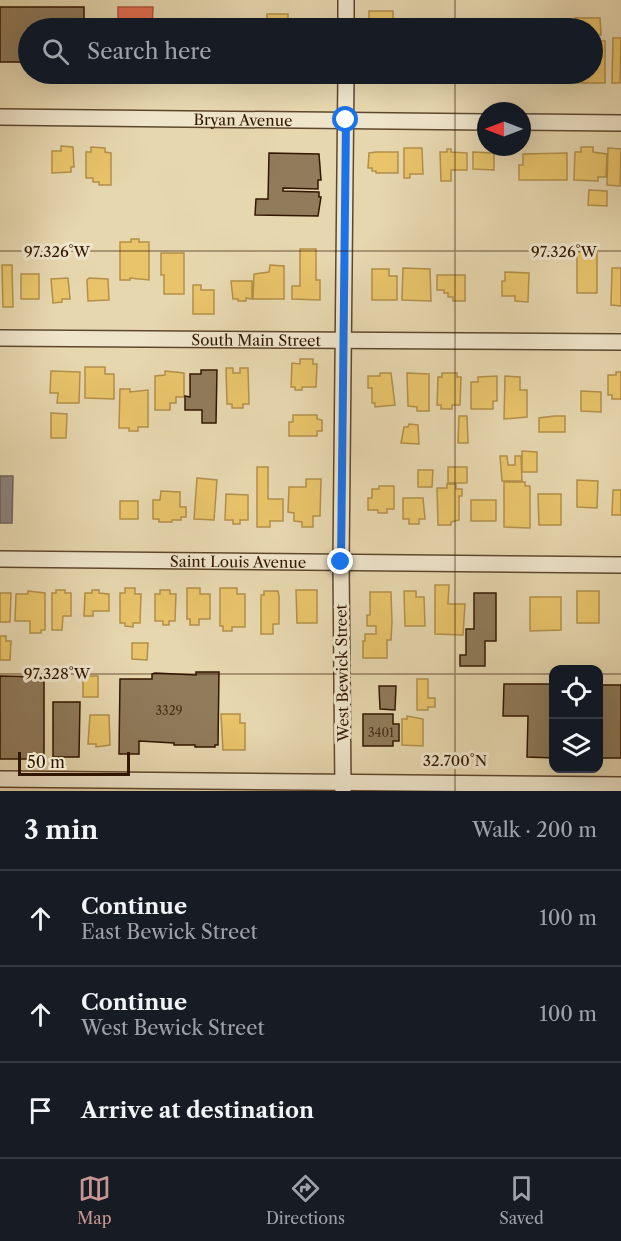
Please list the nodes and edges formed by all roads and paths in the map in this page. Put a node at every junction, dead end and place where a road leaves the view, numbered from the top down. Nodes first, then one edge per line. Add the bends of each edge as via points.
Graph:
1 (346, 0) edge
2 (346, 18) edge
3 (346, 84) edge
4 (0, 117) edge
5 (346, 120) junction
6 (477, 122) edge
7 (531, 122) edge
8 (621, 123) edge
9 (0, 338) edge
10 (345, 340) junction
11 (621, 342) edge
12 (0, 559) edge
13 (341, 562) junction
14 (621, 566) edge
15 (0, 779) edge
16 (621, 785) edge
17 (343, 787) edge
18 (399, 788) edge
19 (474, 788) edge
20 (540, 788) edge
21 (602, 788) edge

1 - 2 street
3 - 5 street, West Bewick Street
4 - 5 street, Bryan Avenue
5 - 6 street, Bryan Avenue
5 - 10 street, West Bewick Street
7 - 8 street
9 - 10 street, South Main Street
10 - 11 street, South Main Street
10 - 13 street, West Bewick Street
12 - 13 street, Saint Louis Avenue
13 - 14 street, Saint Louis Avenue
13 - 17 street, West Bewick Street
15 - 17 street
16 - 21 street
17 - 18 street
18 - 19 street
19 - 20 street
20 - 21 street

